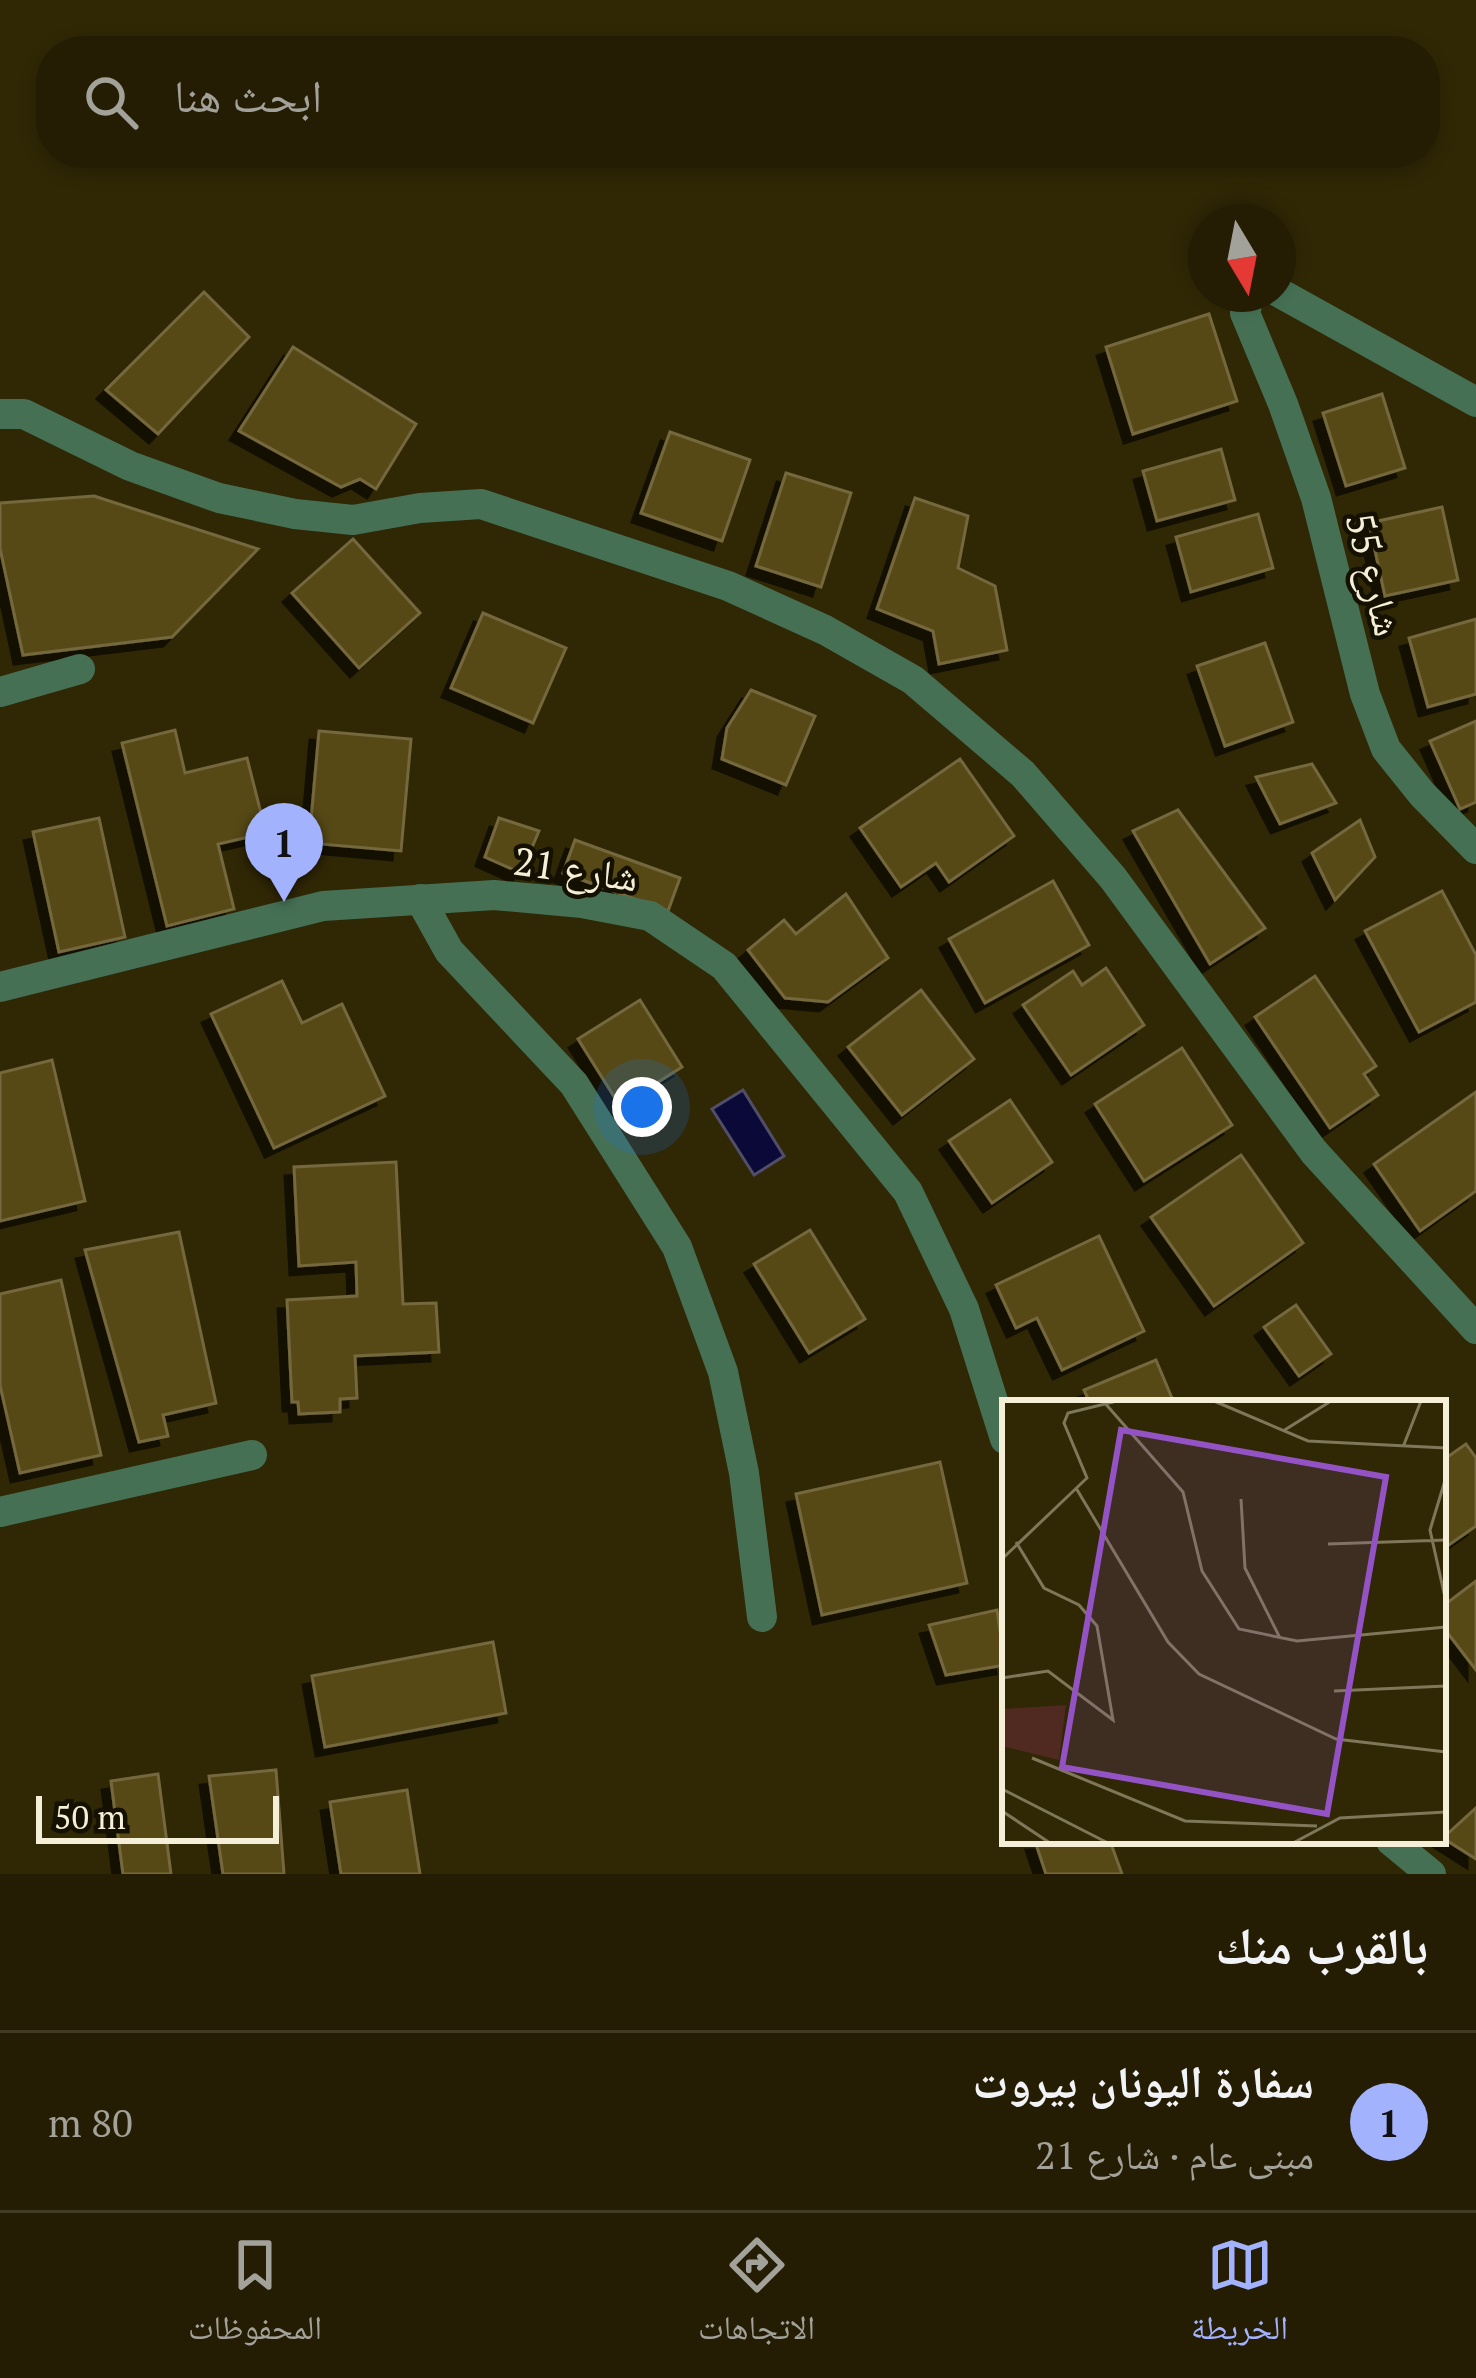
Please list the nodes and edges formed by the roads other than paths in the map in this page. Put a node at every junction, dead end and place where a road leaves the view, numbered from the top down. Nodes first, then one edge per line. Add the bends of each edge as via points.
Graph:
1 (1296, 302) edge
2 (1245, 312) edge
3 (1476, 402) edge
4 (12, 414) edge
5 (80, 669) dead end
6 (0, 692) edge
7 (1476, 849) edge
8 (420, 899) junction
9 (0, 987) edge
10 (1476, 1329) edge
11 (1002, 1430) edge
12 (252, 1455) dead end
13 (0, 1512) edge
14 (763, 1617) dead end
15 (1395, 1844) edge
16 (1431, 1874) edge

1 - 3 street
2 - 7 street, شارع 55 via 1316,498 1386,748
4 - 10 street via 219,498 295,514 353,520 481,504 728,586 913,680 1023,774 1113,878 1314,1152
5 - 6 street
8 - 9 street, شارع 21 via 323,906
8 - 11 street, شارع 21 via 494,896 650,916 724,966 908,1192 964,1310
8 - 14 street via 449,951 574,1084 676,1246 723,1372
12 - 13 street
15 - 16 street

